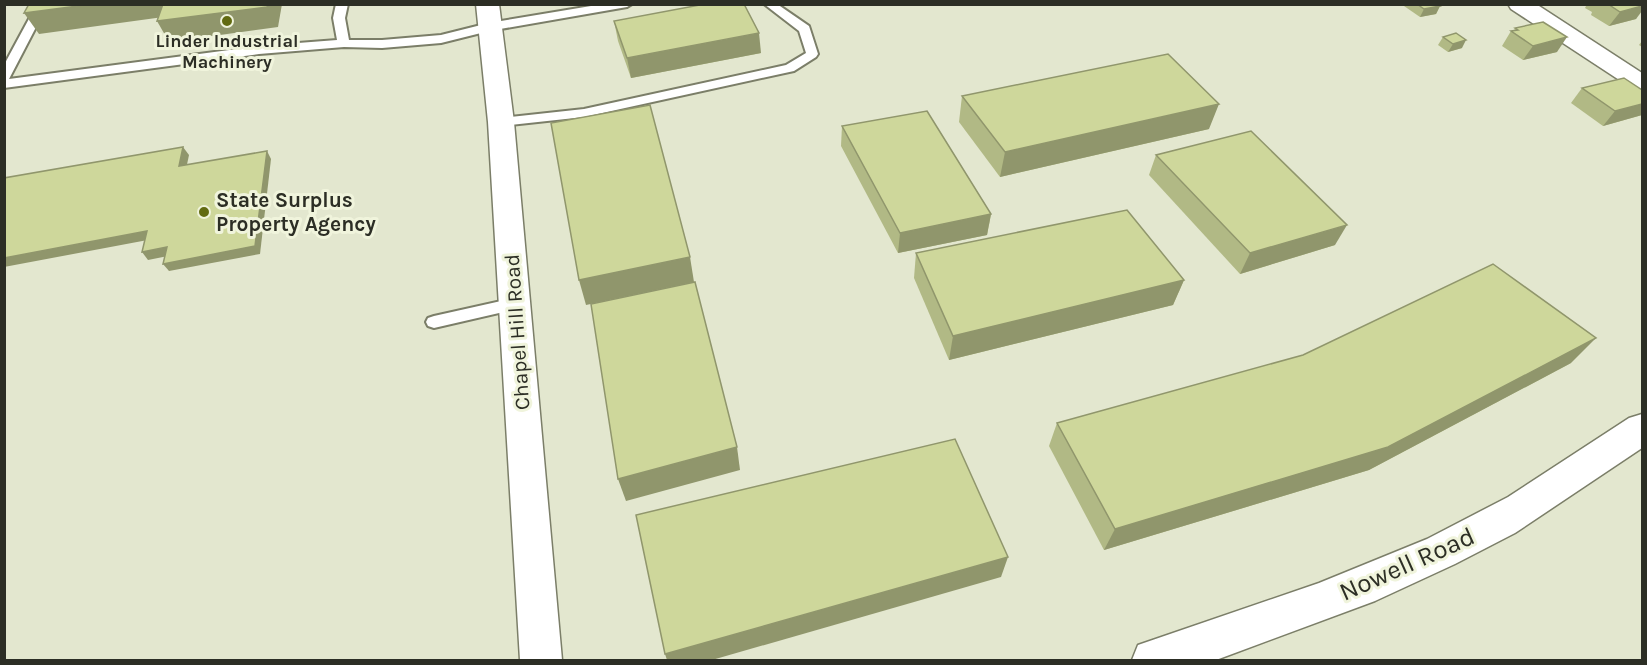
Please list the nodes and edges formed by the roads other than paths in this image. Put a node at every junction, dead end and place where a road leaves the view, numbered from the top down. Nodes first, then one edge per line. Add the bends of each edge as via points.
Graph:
1 (43, 4) edge
2 (342, 4) edge
3 (627, 4) edge
4 (769, 4) edge
5 (1519, 4) edge
6 (488, 16) edge
7 (344, 44) junction
8 (4, 78) edge
9 (4, 84) edge
10 (1642, 84) edge
11 (501, 122) junction
12 (515, 304) junction
13 (434, 322) dead end
14 (1642, 429) edge
15 (541, 660) edge
16 (1153, 660) edge

1 - 8 lane
2 - 7 lane via 339,18
3 - 6 lane
4 - 11 lane via 806,29 812,54 790,68 584,113
5 - 10 main road
6 - 7 lane via 441,39
6 - 11 main road, Chapel Hill Road
7 - 9 lane via 259,50
11 - 12 main road, Chapel Hill Road
12 - 13 lane
12 - 15 main road, Chapel Hill Road
14 - 16 main road, Nowell Road via 1533,502 1471,536 1331,598

